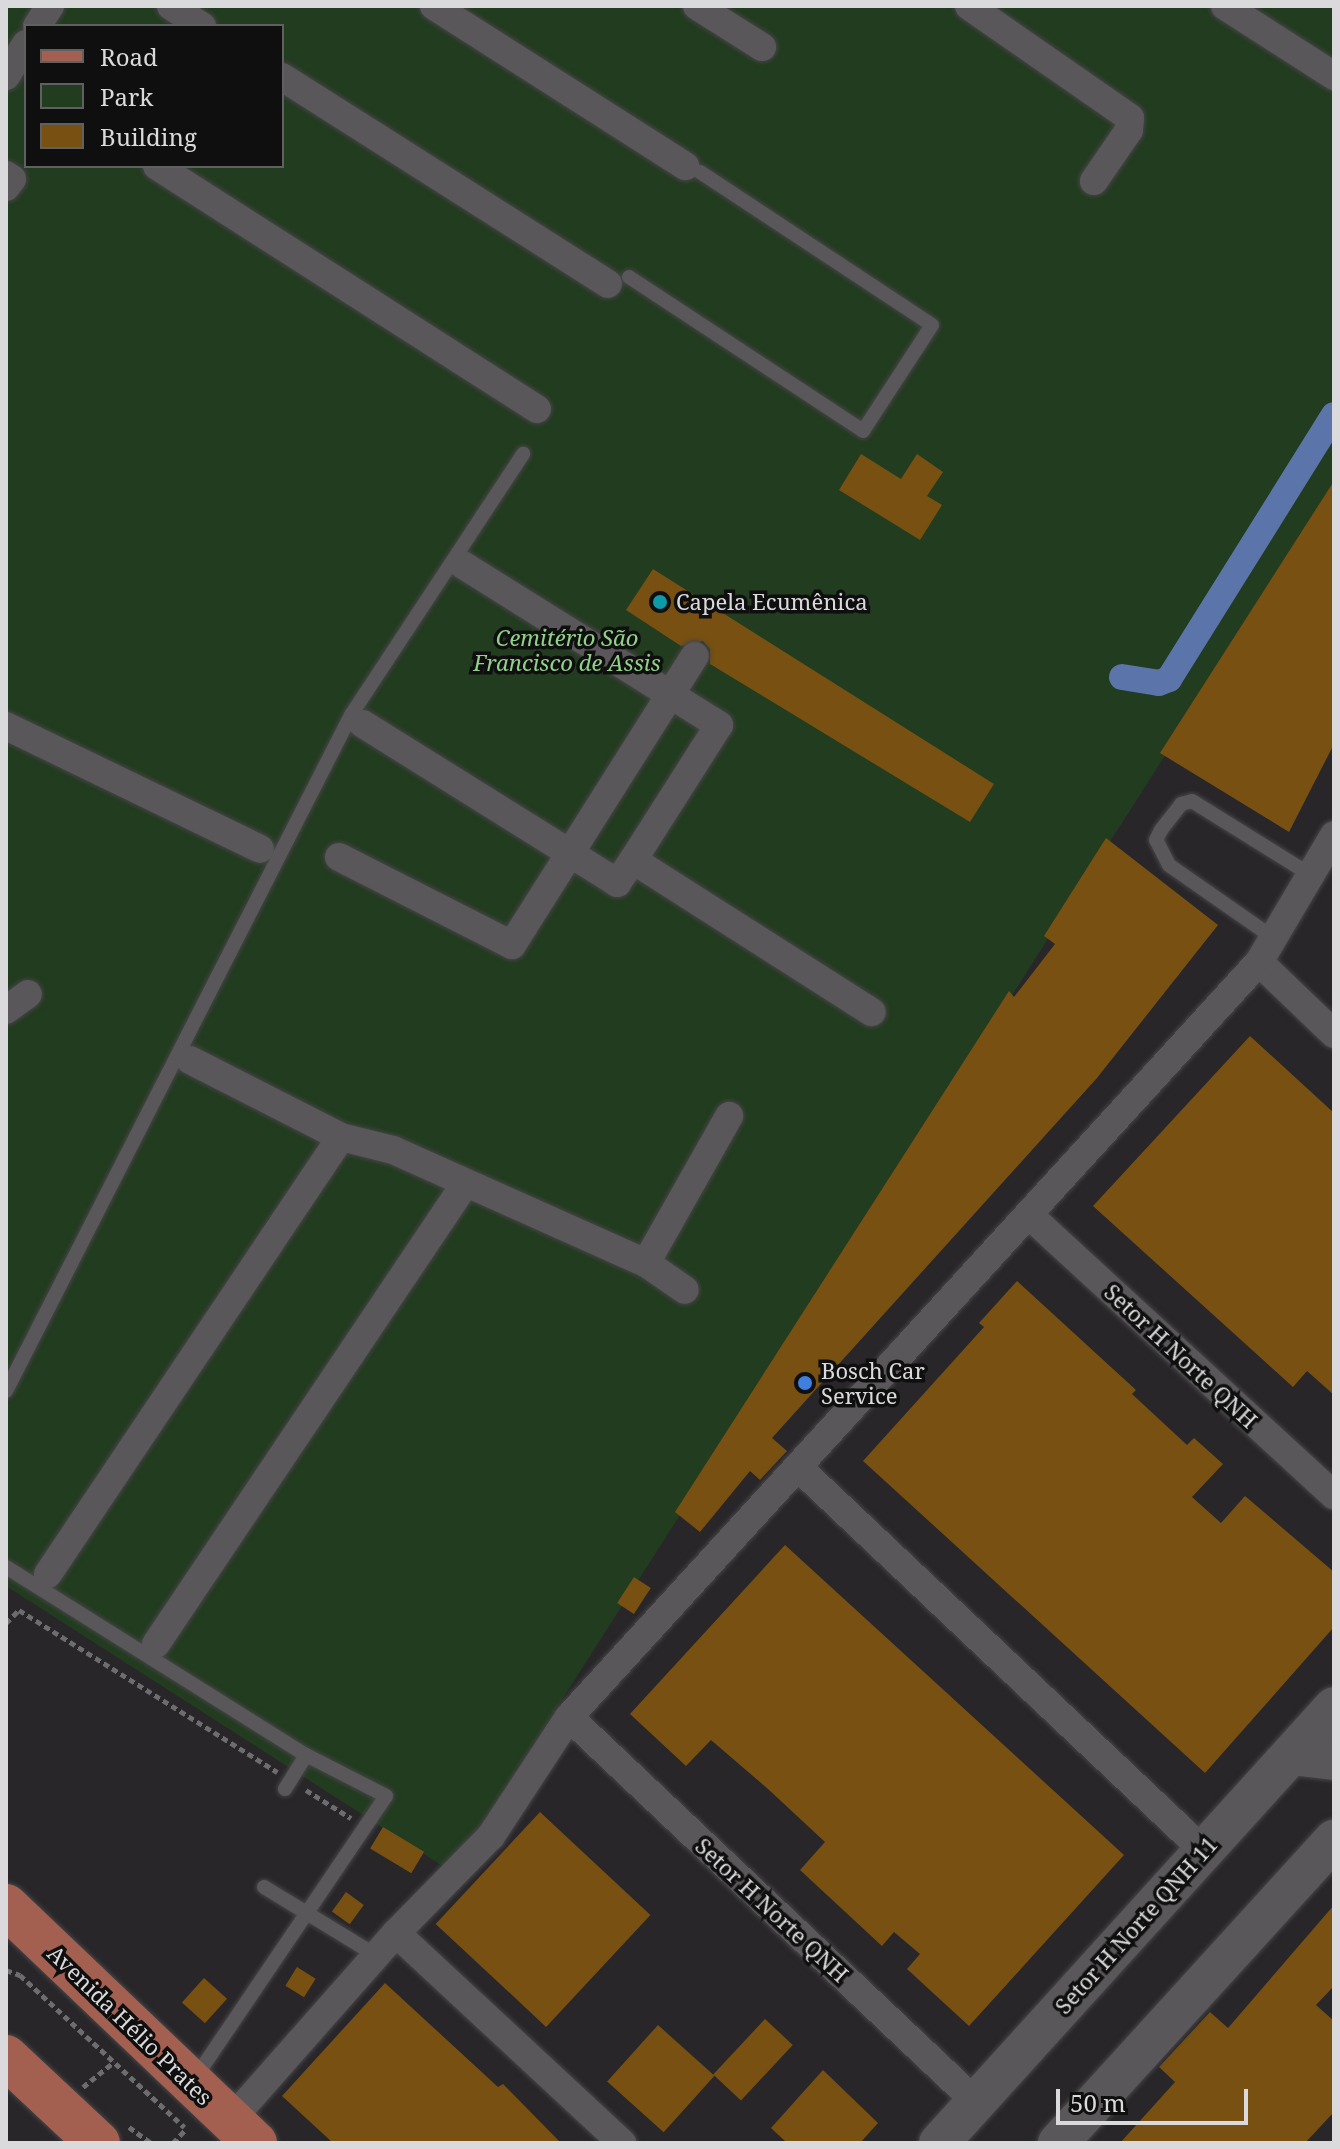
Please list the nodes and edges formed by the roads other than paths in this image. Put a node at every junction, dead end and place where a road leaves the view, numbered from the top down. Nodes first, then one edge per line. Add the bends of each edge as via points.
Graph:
1 (50, 6) edge
2 (171, 6) edge
3 (434, 6) edge
4 (697, 6) edge
5 (969, 6) edge
6 (1225, 6) edge
7 (38, 24) edge
8 (199, 24) edge
9 (762, 47) dead end
10 (24, 49) edge
11 (14, 76) edge
12 (1334, 76) edge
13 (284, 78) edge
14 (160, 168) edge
15 (692, 169) joint
16 (6, 175) edge
17 (1094, 181) dead end
18 (6, 187) edge
19 (619, 280) joint
20 (537, 409) dead end
21 (523, 454) dead end
22 (463, 565) dead end
23 (695, 656) dead end
24 (671, 695) junction
25 (363, 724) dead end
26 (6, 726) edge
27 (1334, 835) edge
28 (260, 849) dead end
29 (572, 852) junction
30 (339, 857) dead end
31 (633, 860) junction
32 (1311, 875) junction
33 (1267, 950) junction
34 (872, 1012) dead end
35 (1334, 1034) edge
36 (190, 1060) dead end
37 (729, 1116) dead end
38 (341, 1137) junction
39 (465, 1184) junction
40 (1029, 1215) junction
41 (646, 1263) junction
42 (685, 1290) dead end
43 (6, 1391) edge
44 (799, 1468) junction
45 (1334, 1495) edge
46 (6, 1567) edge
47 (48, 1574) dead end
48 (156, 1644) dead end
49 (1334, 1707) edge
50 (569, 1717) junction
51 (306, 1755) junction
52 (1291, 1755) junction
53 (1334, 1760) edge
54 (288, 1785) road end
55 (1334, 1840) edge
56 (1203, 1850) junction
57 (264, 1887) dead end
58 (310, 1915) junction
59 (8, 1921) edge
60 (396, 1933) junction
61 (377, 1956) junction
62 (6, 2057) edge
63 (190, 2085) junction
64 (977, 2103) junction
65 (81, 2116) edge
66 (217, 2134) edge
67 (118, 2143) edge
68 (622, 2143) edge
69 (939, 2143) edge
70 (1058, 2143) edge

1 - 7 street
2 - 8 street
3 - 15 street
4 - 9 street
5 - 17 street via 1130,118 1129,130
6 - 12 street
10 - 11 street
13 - 19 street
14 - 20 street
15 - 19 lane via 932,325 863,431
16 - 18 street via 12,179
21 - 43 lane via 351,715
22 - 24 street
23 - 24 street
24 - 29 street
24 - 31 street via 719,725
25 - 29 street
26 - 28 street
27 - 32 street
29 - 30 street via 512,945
29 - 31 street via 617,883
31 - 34 street
32 - 33 street
32 - 33 lane via 1192,801 1181,804 1161,830 1156,840 1169,865
33 - 35 street
33 - 40 street
36 - 38 street
37 - 41 street
38 - 39 street via 393,1150
38 - 47 street
39 - 41 street
39 - 48 street
40 - 44 street
40 - 45 street, Setor H Norte QNH
41 - 42 street
44 - 50 street
44 - 56 street
46 - 51 lane
49 - 52 street, Setor H Norte QNH 11
50 - 60 street via 491,1836
50 - 64 street, Setor H Norte QNH
51 - 54 lane
51 - 58 lane via 386,1796
52 - 53 street
52 - 56 street, Setor H Norte QNH 11
55 - 70 street
56 - 64 street, Setor H Norte QNH 11
57 - 58 lane
58 - 61 lane
58 - 63 lane
59 - 63 main road, Avenida Hélio Prates
59 - 66 main road via 12,1952
60 - 61 street
60 - 68 street
61 - 66 street
62 - 65 main road
63 - 66 main road, Avenida Hélio Prates
64 - 69 street, Setor H Norte QNH 11
65 - 67 main road

